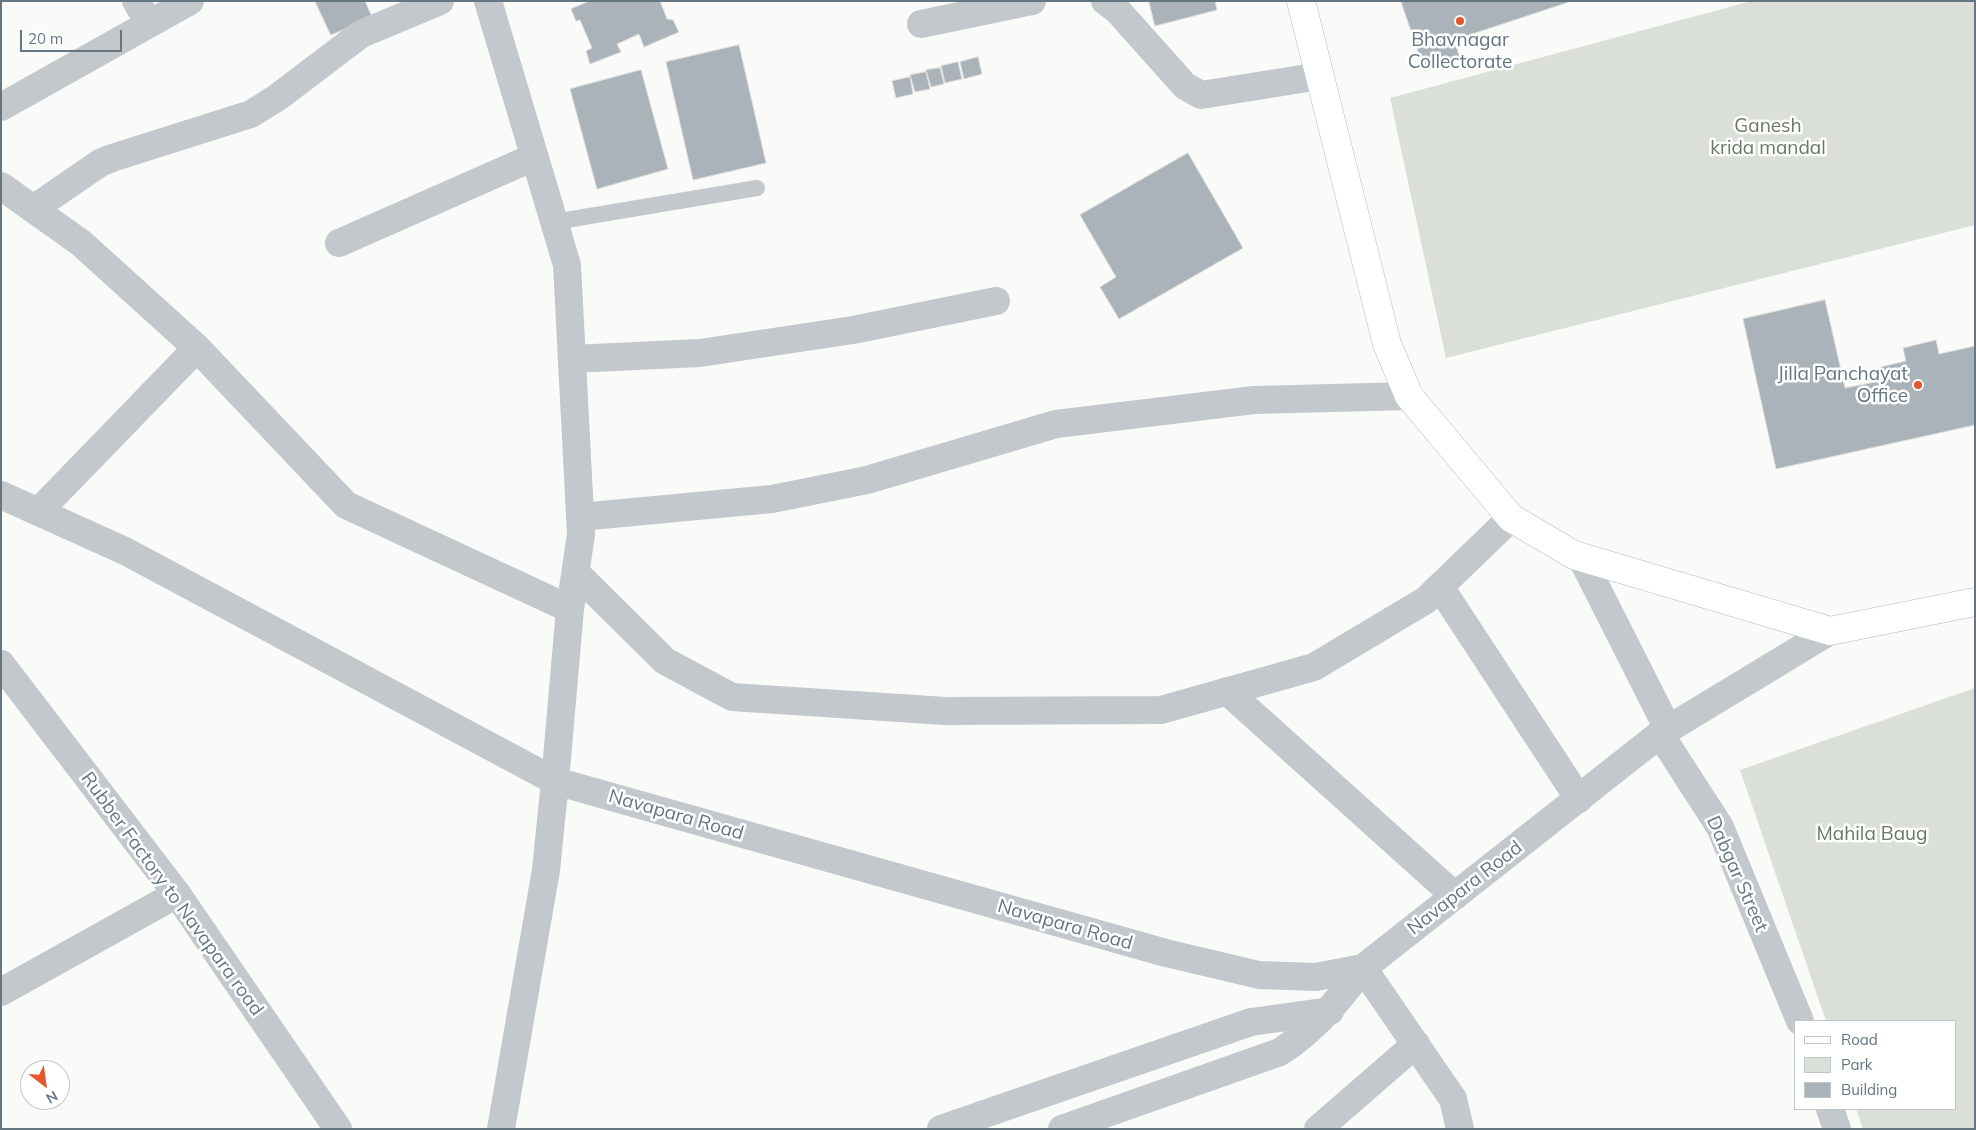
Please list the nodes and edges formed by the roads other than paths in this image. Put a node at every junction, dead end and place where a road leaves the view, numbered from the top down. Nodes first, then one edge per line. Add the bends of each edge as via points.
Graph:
1 (190, 1) edge
2 (440, 1) edge
3 (488, 1) edge
4 (1032, 1) edge
5 (1105, 1) edge
6 (1301, 1) edge
7 (143, 12) edge
8 (921, 24) dead end
9 (1320, 76) junction
10 (1, 107) edge
11 (534, 157) junction
12 (1, 186) edge
13 (757, 188) dead end
14 (34, 209) junction
15 (554, 222) junction
16 (339, 244) dead end
17 (996, 301) dead end
18 (197, 348) junction
19 (572, 359) junction
20 (1409, 396) junction
21 (1, 495) edge
22 (38, 512) junction
23 (580, 517) junction
24 (1512, 518) junction
25 (1581, 557) junction
26 (577, 574) junction
27 (1440, 587) junction
28 (1975, 602) edge
29 (570, 609) junction
30 (1830, 631) junction
31 (1, 664) edge
32 (1226, 691) junction
33 (1664, 732) junction
34 (556, 781) junction
35 (1579, 798) junction
36 (177, 894) junction
37 (1454, 896) junction
38 (1364, 968) junction
39 (1, 992) edge
40 (1330, 1011) junction
41 (1800, 1020) edge
42 (1416, 1044) junction
43 (1830, 1110) edge
44 (338, 1129) edge
45 (501, 1129) edge
46 (941, 1129) edge
47 (1062, 1129) edge
48 (1318, 1129) edge
49 (1460, 1129) edge
50 (1837, 1129) edge

1 - 7 street
2 - 14 street via 361,34 251,114 100,163
3 - 11 street
4 - 8 street
5 - 9 street via 1184,86 1201,95
6 - 9 main road
7 - 10 street
9 - 20 main road via 1387,344
11 - 15 street
11 - 16 street
12 - 14 street
13 - 15 lane
14 - 18 street via 81,243
15 - 19 street via 567,265
17 - 19 street via 853,330 700,353
18 - 22 street
18 - 29 street via 346,505
19 - 23 street
20 - 23 street via 1254,400 1056,424 867,480 772,499
20 - 24 main road
21 - 22 street, Navapara Road
22 - 34 street, Navapara Road via 125,551
23 - 26 street
24 - 25 main road
24 - 27 street
25 - 30 main road
25 - 33 street, Dabgar Street
26 - 29 street
26 - 32 street via 665,661 732,697 944,711 1161,710
27 - 32 street via 1426,600 1314,667
27 - 35 street
28 - 30 main road
29 - 34 street
30 - 33 street, Navapara Road
31 - 36 street, Rubber Factory to Navapara road
32 - 37 street
33 - 35 street, Navapara Road
33 - 41 street, Dabgar Street via 1720,827
34 - 38 street, Navapara Road via 1259,975 1316,977
34 - 45 street via 546,870
35 - 37 street, Navapara Road
36 - 39 street
36 - 44 street, Rubber Factory to Navapara road
37 - 38 street, Navapara Road
38 - 40 street
38 - 42 street
40 - 46 street via 1251,1022
40 - 47 street via 1280,1052
42 - 48 street
42 - 49 street via 1453,1099
43 - 50 street

